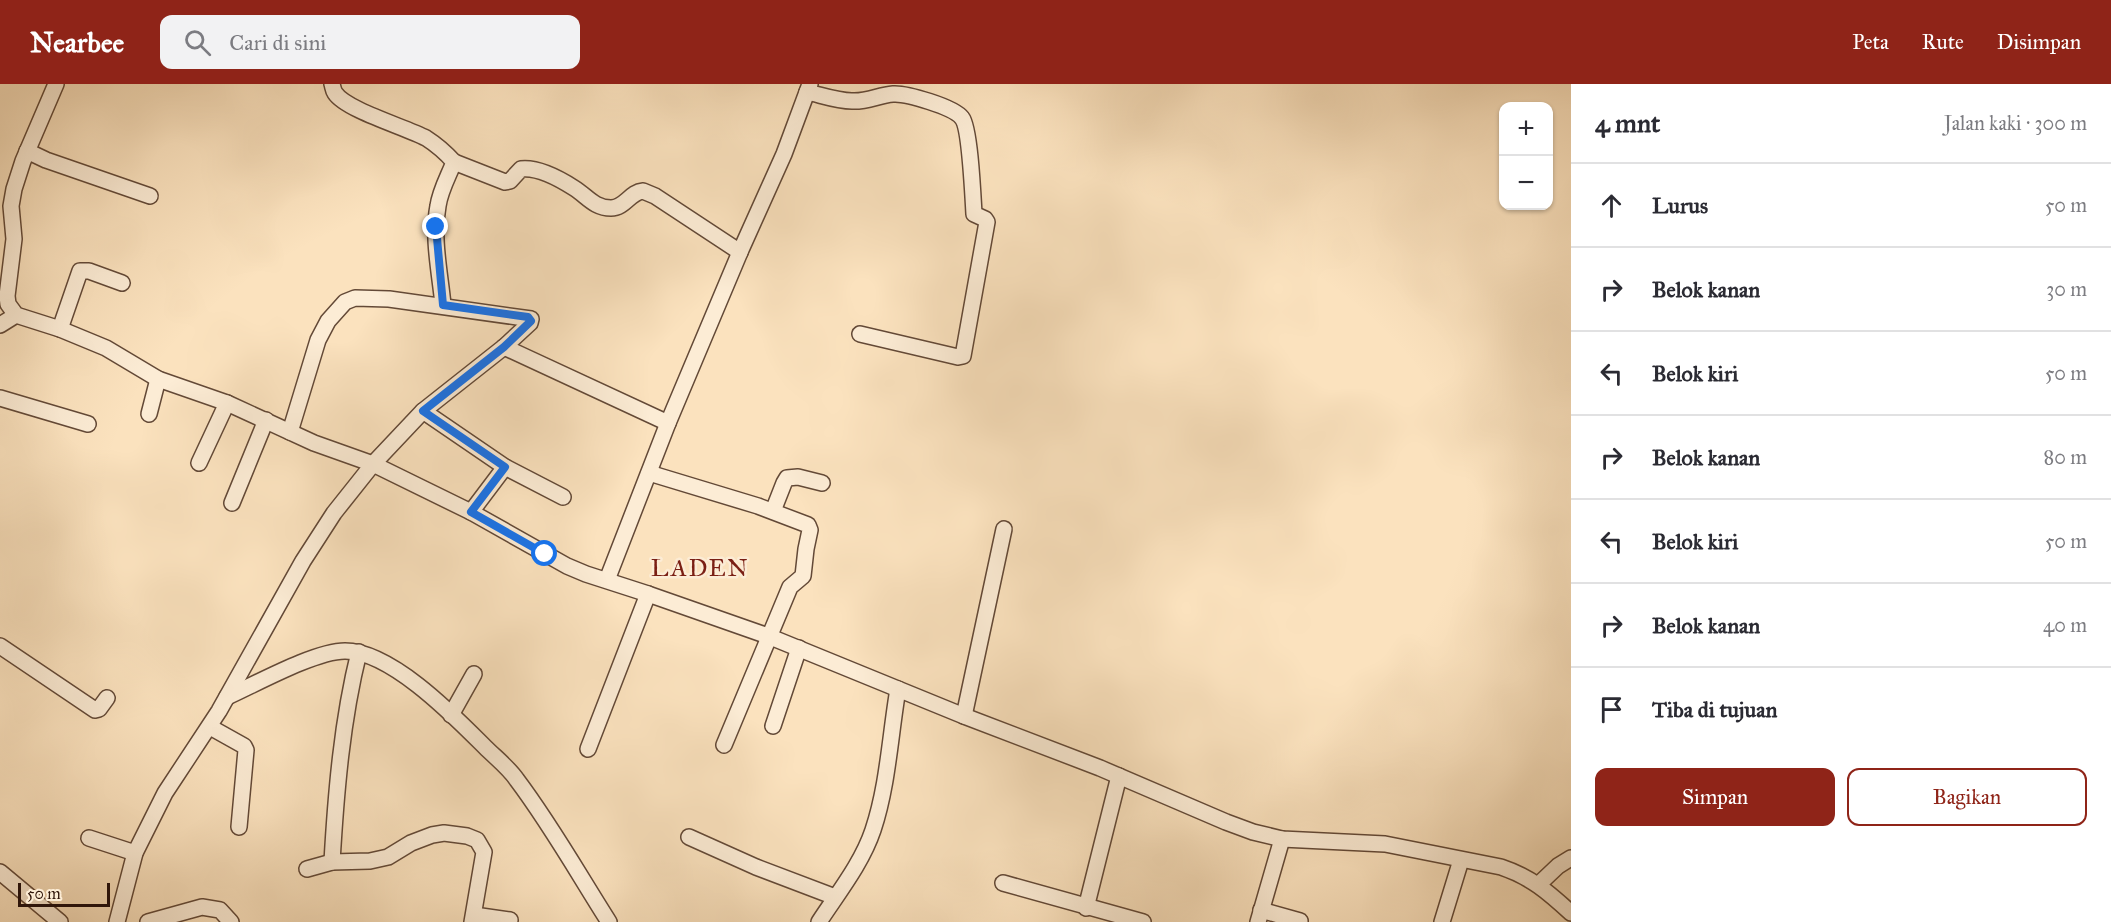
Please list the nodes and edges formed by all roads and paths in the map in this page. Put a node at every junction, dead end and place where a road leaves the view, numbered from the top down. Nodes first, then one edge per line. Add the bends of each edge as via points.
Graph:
1 (56, 84) edge
2 (332, 84) edge
3 (809, 88) edge
4 (27, 151) junction
5 (454, 162) junction
6 (150, 196) dead end
7 (6, 204) edge
8 (740, 252) junction
9 (122, 283) dead end
10 (443, 305) junction
11 (16, 315) junction
12 (0, 325) edge
13 (60, 329) junction
14 (860, 334) dead end
15 (504, 347) junction
16 (158, 378) junction
17 (0, 398) edge
18 (227, 403) junction
19 (423, 411) junction
20 (149, 414) dead end
21 (266, 420) junction
22 (668, 423) junction
23 (88, 424) dead end
24 (290, 432) junction
25 (200, 463) dead end
26 (373, 464) junction
27 (505, 467) junction
28 (649, 473) junction
29 (822, 483) dead end
30 (563, 496) dead end
31 (232, 503) dead end
32 (773, 511) junction
33 (471, 512) junction
34 (1004, 529) dead end
35 (606, 580) junction
36 (648, 594) junction
37 (768, 636) junction
38 (0, 646) edge
39 (799, 648) junction
40 (359, 652) junction
41 (474, 674) dead end
42 (898, 689) junction
43 (107, 698) dead end
44 (227, 698) junction
45 (452, 715) junction
46 (964, 716) junction
47 (773, 726) dead end
48 (210, 727) junction
49 (724, 745) dead end
50 (588, 749) dead end
51 (1119, 776) junction
52 (239, 827) dead end
53 (689, 837) dead end
54 (89, 838) dead end
55 (1282, 838) junction
56 (135, 853) junction
57 (1571, 858) edge
58 (1461, 860) junction
59 (332, 862) junction
60 (307, 869) dead end
61 (0, 872) edge
62 (1003, 883) dead end
63 (1539, 884) junction
64 (835, 897) junction
65 (1086, 908) junction
66 (1571, 913) edge
67 (1260, 916) edge
68 (473, 919) edge
69 (510, 920) dead end
70 (825, 921) edge
71 (1300, 921) edge
72 (60, 922) edge
73 (117, 922) edge
74 (148, 922) edge
75 (231, 922) edge
76 (609, 922) edge
77 (1143, 922) edge
78 (1442, 922) edge
79 (1565, 922) edge

1 - 4 street
2 - 5 street via 335,93 355,108 425,138
3 - 8 street
3 - 14 street via 851,101 895,94 915,97 956,113 965,123 974,214 987,222 963,356
4 - 6 street
4 - 7 street
5 - 8 street via 505,182 521,169 534,170 575,188 603,207 617,207 643,190
5 - 10 street via 437,208
7 - 11 street via 14,239 7,296
8 - 22 street
9 - 13 street via 80,271
10 - 15 street via 530,318 530,323
10 - 24 street via 355,298 345,302 318,340
11 - 12 street
11 - 13 street
13 - 16 street via 106,348
15 - 19 street
15 - 22 street
16 - 18 street
16 - 20 street
17 - 23 street
18 - 21 street
18 - 25 street
19 - 26 street
19 - 27 street
21 - 24 street
21 - 31 street
22 - 28 street
24 - 26 street
26 - 33 street
26 - 44 street via 303,561
27 - 30 street
27 - 33 street
28 - 32 street
28 - 35 street
29 - 32 street via 788,478
32 - 37 street via 808,525 810,532 803,576 790,587
33 - 35 street via 567,566
34 - 46 street
35 - 36 street
36 - 37 street
36 - 50 street
37 - 39 street
37 - 49 street
38 - 43 street via 95,710
39 - 42 street
39 - 47 street
40 - 44 street via 336,652 293,666
40 - 45 street via 401,672
40 - 59 street via 343,740
41 - 45 street
42 - 46 street
42 - 64 street via 873,832
44 - 48 street
45 - 76 street via 516,778
46 - 51 street
48 - 52 street via 246,748
48 - 56 street via 165,793
51 - 55 street via 1226,822
51 - 65 street
53 - 64 street
54 - 56 street
55 - 58 street via 1385,844
55 - 67 street
56 - 73 street
57 - 63 street
58 - 63 street via 1501,867
58 - 78 street
59 - 60 street
59 - 68 street via 370,861 444,833 477,840 484,852
61 - 72 street
62 - 65 street
63 - 66 street
64 - 70 street
65 - 77 street
66 - 79 street
67 - 71 street
68 - 69 street
74 - 75 street via 202,907 220,910

